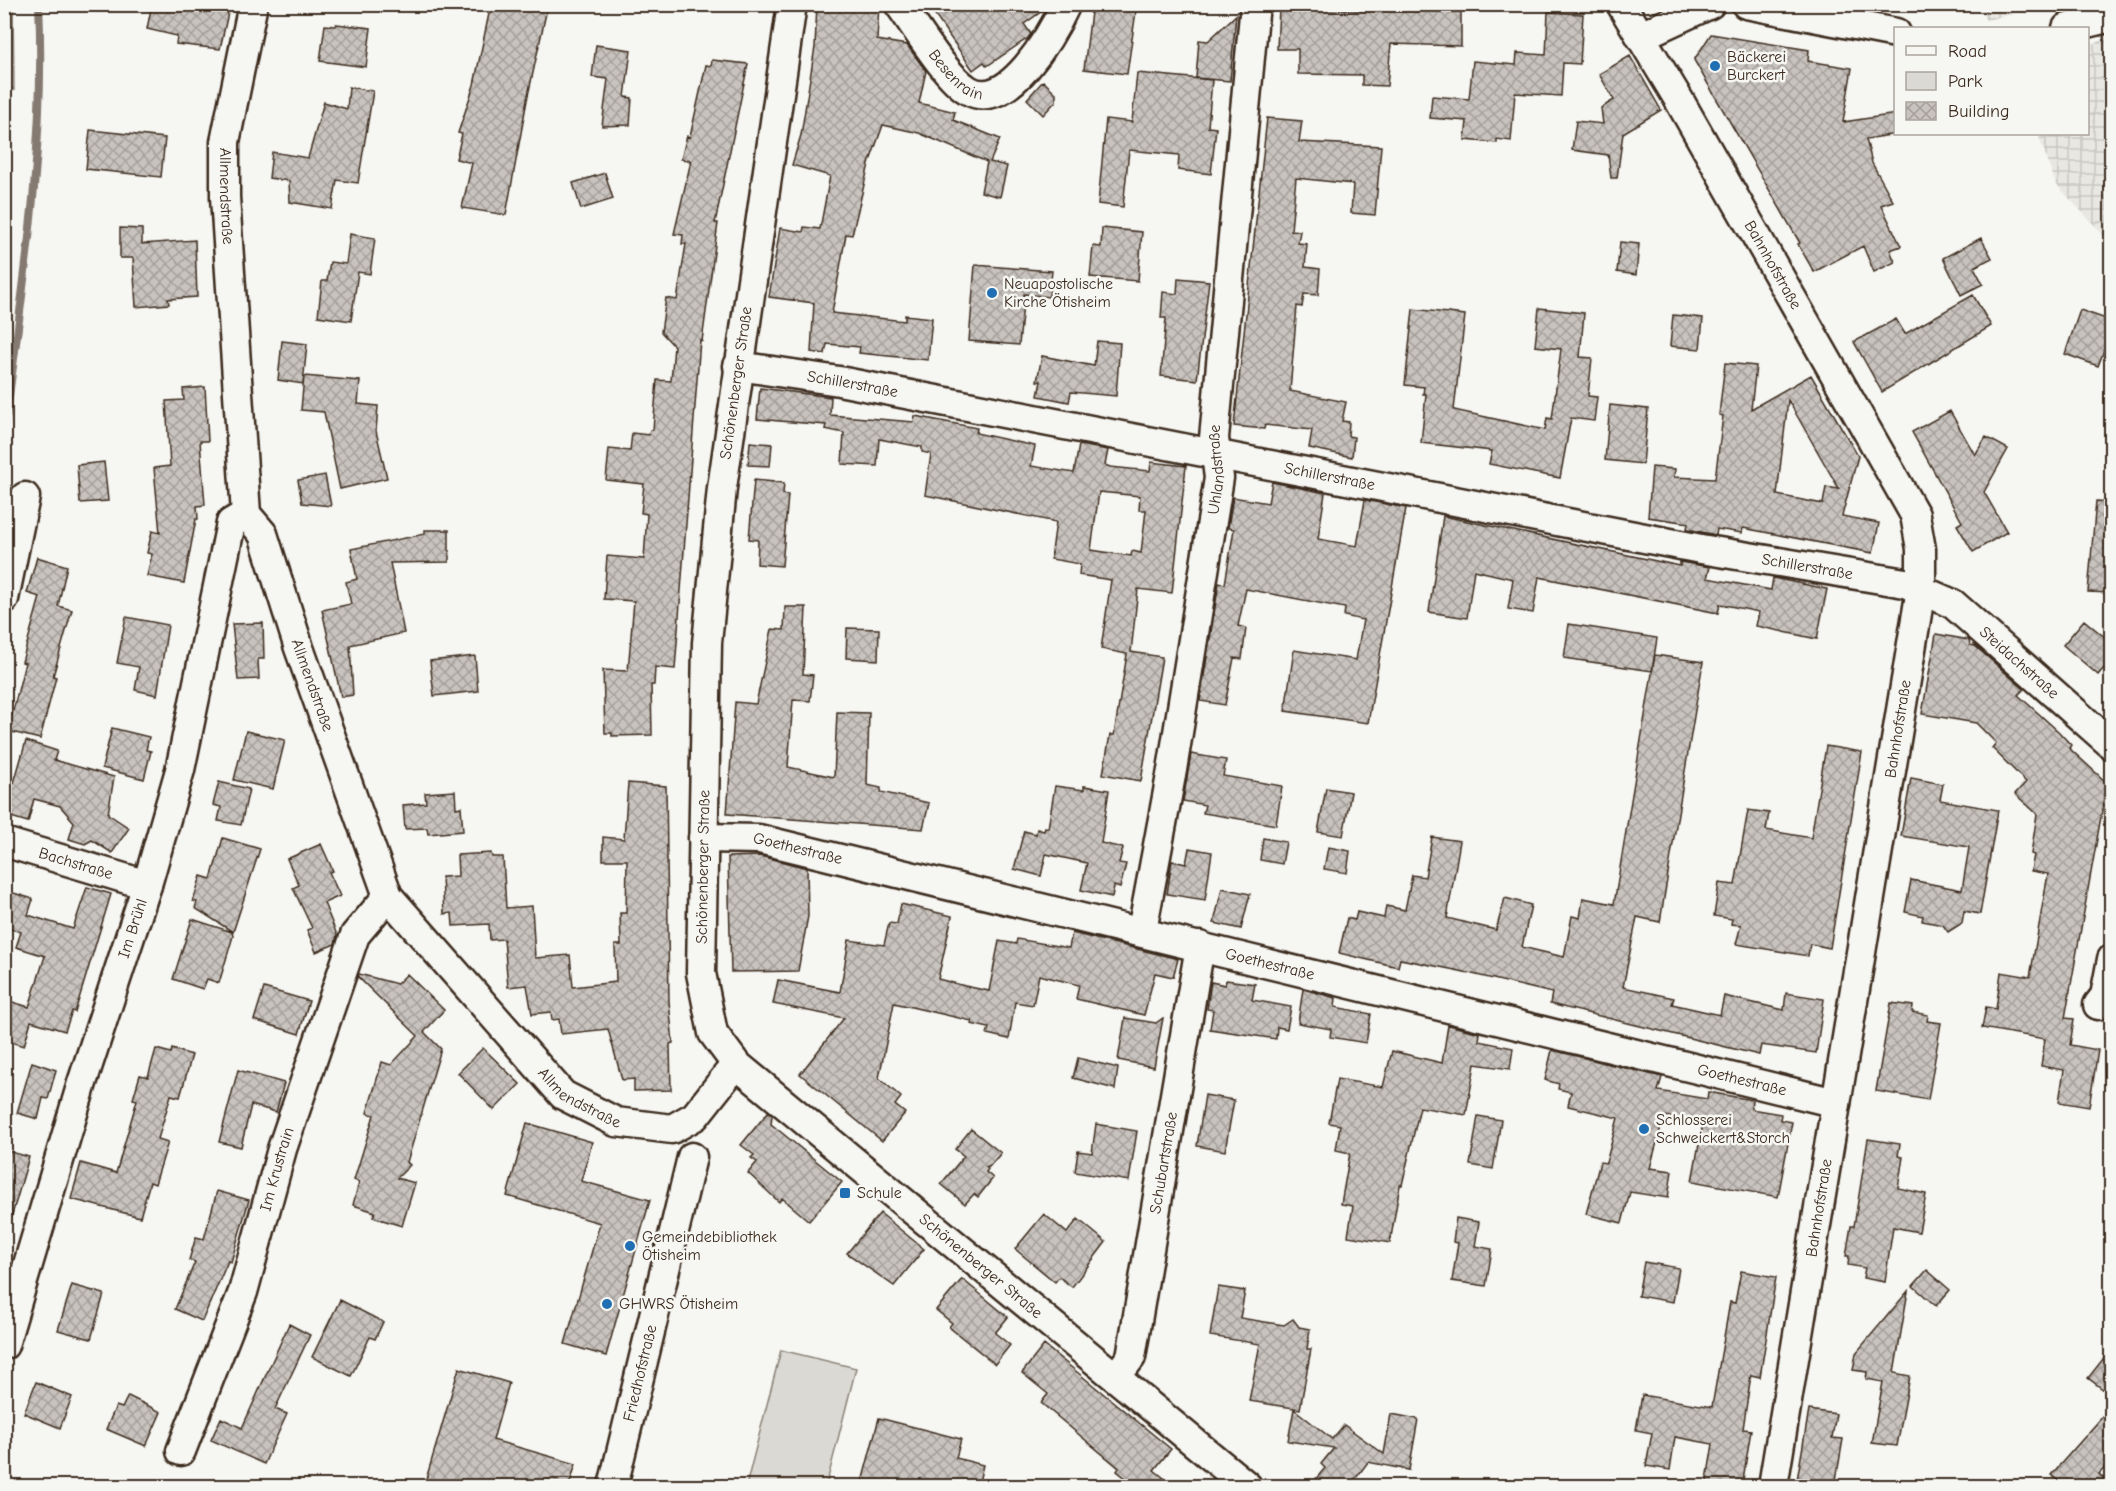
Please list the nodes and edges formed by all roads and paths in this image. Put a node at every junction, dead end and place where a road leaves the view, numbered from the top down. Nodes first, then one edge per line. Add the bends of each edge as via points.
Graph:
1 (254, 4) edge
2 (792, 4) edge
3 (899, 4) edge
4 (1066, 4) edge
5 (1255, 4) edge
6 (1621, 4) edge
7 (1710, 4) edge
8 (1746, 4) edge
9 (2112, 18) edge
10 (2072, 27) edge
11 (1894, 33) edge
12 (1641, 36) junction
13 (738, 366) junction
14 (1216, 455) junction
15 (25, 497) dead end
16 (246, 514) junction
17 (1921, 589) junction
18 (4, 599) edge
19 (2112, 745) edge
20 (703, 838) junction
21 (4, 842) edge
22 (147, 885) junction
23 (388, 896) junction
24 (1142, 931) junction
25 (1200, 946) junction
26 (2112, 959) edge
27 (2098, 1005) dead end
28 (736, 1064) junction
29 (1836, 1103) junction
30 (692, 1157) dead end
31 (4, 1345) edge
32 (1116, 1377) junction
33 (181, 1451) dead end
34 (613, 1486) edge
35 (1247, 1486) edge
36 (1773, 1486) edge

1 - 16 street, Allmendstraße via 225,142 225,197
2 - 13 street, Schönenberger Straße
3 - 4 street, Besenrain via 953,76 969,91 979,93 1004,87 1024,72 1056,27
5 - 14 street, Uhlandstraße via 1214,438
6 - 12 street, Bahnhofstraße
7 - 12 street
8 - 11 street
9 - 10 street
12 - 17 street, Bahnhofstraße via 1915,515 1921,549
13 - 14 street, Schillerstraße via 839,381
13 - 20 street, Schönenberger Straße via 707,643
14 - 17 street, Schillerstraße
14 - 24 street, Uhlandstraße via 1219,478
15 - 18 street
16 - 22 street, Im Brühl via 231,522 180,770
16 - 23 street, Allmendstraße via 263,534 299,648
17 - 19 street, Steidachstraße via 1953,604
17 - 29 street, Bahnhofstraße
20 - 24 street, Goethestraße via 759,839
20 - 28 street, Schönenberger Straße via 701,973 713,1033
21 - 22 street, Bachstraße
22 - 31 street, Im Brühl via 82,1083
23 - 28 street, Allmendstraße via 564,1095 616,1122 672,1129 695,1116
23 - 33 street, Im Krustrain via 355,935 282,1149 243,1292
24 - 25 street, Goethestraße
25 - 29 street, Goethestraße
25 - 32 street, Schubartstraße via 1131,1357
26 - 27 street via 2105,996
28 - 32 street, Schönenberger Straße
29 - 36 street, Bahnhofstraße
30 - 34 street, Friedhofstraße
32 - 35 street, Schönenberger Straße

